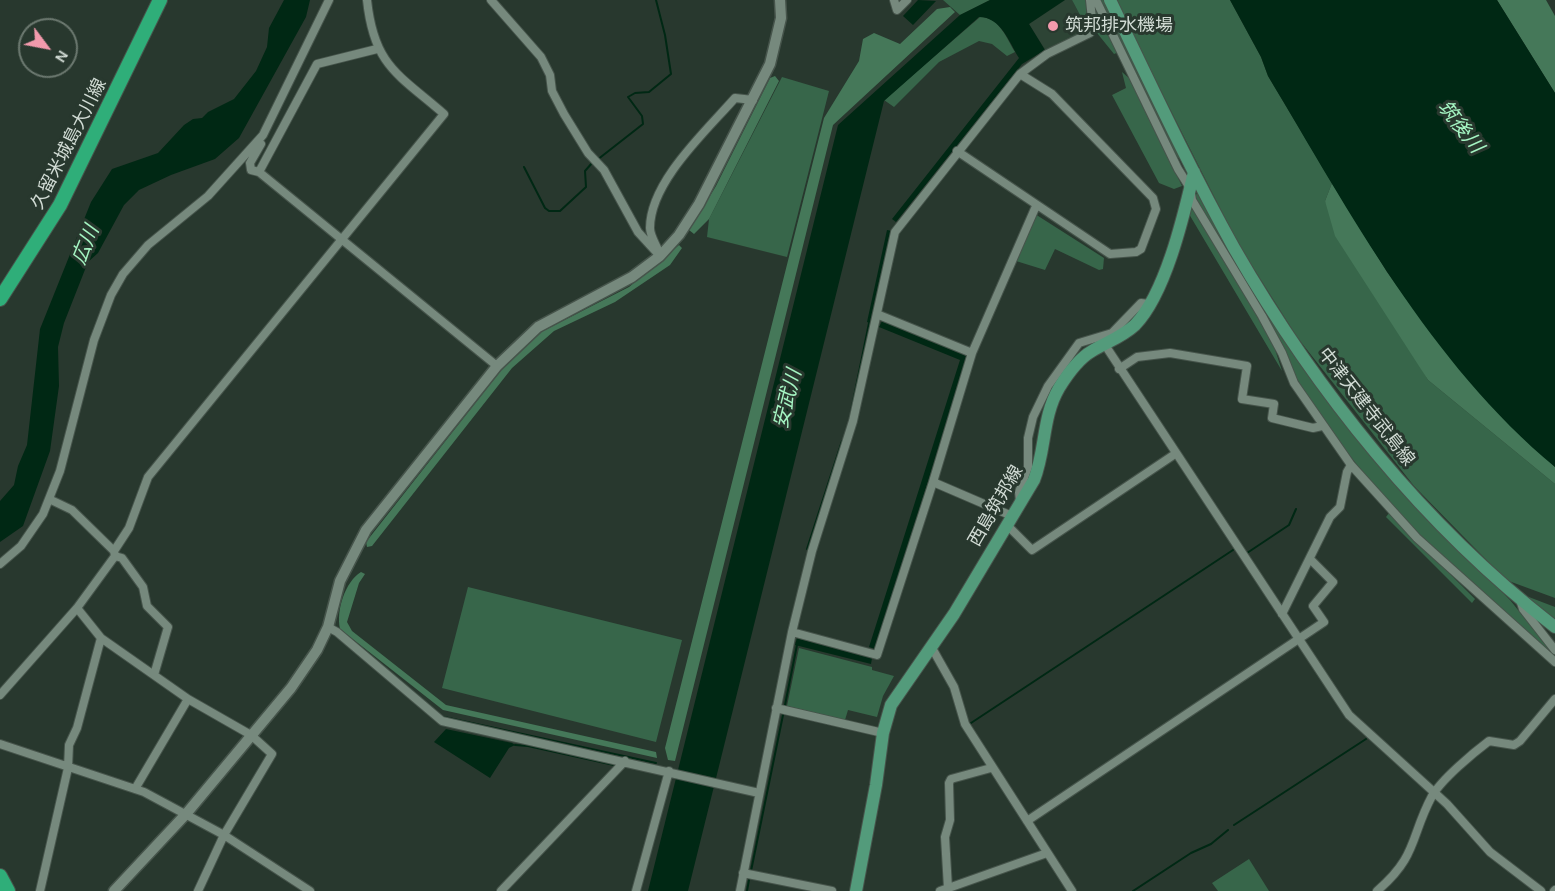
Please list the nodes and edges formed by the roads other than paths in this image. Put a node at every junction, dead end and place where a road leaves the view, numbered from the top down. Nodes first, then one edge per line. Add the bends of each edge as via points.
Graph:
1 (160, 0) edge
2 (329, 0) edge
3 (367, 0) edge
4 (491, 0) edge
5 (780, 0) edge
6 (894, 0) edge
7 (907, 0) edge
8 (1090, 0) edge
9 (1096, 0) edge
10 (1110, 0) edge
11 (377, 49) junction
12 (1020, 74) junction
13 (753, 100) junction
14 (263, 135) junction
15 (957, 151) junction
16 (259, 172) junction
17 (1194, 172) junction
18 (1190, 188) junction
19 (1036, 206) junction
20 (344, 239) junction
21 (660, 256) junction
22 (0, 299) edge
23 (1149, 304) junction
24 (879, 315) junction
25 (1105, 345) junction
26 (972, 353) junction
27 (497, 366) junction
28 (1119, 369) junction
29 (1322, 426) junction
30 (1175, 454) junction
31 (1351, 465) junction
32 (933, 482) junction
33 (49, 499) junction
34 (1020, 503) junction
35 (1010, 520) junction
36 (114, 553) junction
37 (1310, 559) junction
38 (0, 564) edge
39 (1520, 600) junction
40 (77, 608) junction
41 (1282, 614) junction
42 (328, 627) junction
43 (1555, 627) edge
44 (792, 632) junction
45 (101, 638) junction
46 (1299, 640) junction
47 (932, 648) junction
48 (1555, 650) edge
49 (1555, 662) edge
50 (154, 675) junction
51 (0, 695) edge
52 (188, 699) junction
53 (1555, 699) edge
54 (776, 708) junction
55 (883, 733) junction
56 (251, 735) junction
57 (0, 744) edge
58 (625, 761) junction
59 (68, 768) junction
60 (991, 768) junction
61 (671, 772) junction
62 (135, 789) junction
63 (759, 793) junction
64 (1434, 794) junction
65 (186, 814) junction
66 (1027, 821) junction
67 (224, 835) junction
68 (1047, 854) junction
69 (743, 873) junction
70 (0, 876) edge
71 (944, 890) edge
72 (8, 891) edge
73 (40, 891) edge
74 (114, 891) edge
75 (198, 891) edge
76 (310, 891) edge
77 (501, 891) edge
78 (636, 891) edge
79 (740, 891) edge
80 (832, 891) edge
81 (856, 891) edge
82 (1072, 891) edge
83 (1377, 891) edge
84 (1541, 891) edge

1 - 22 main road, 久留米城島大川線 via 60,205
2 - 14 street
3 - 11 street
4 - 21 street via 541,57 550,75 552,91 570,123 604,170 638,232
5 - 13 street via 775,48
6 - 7 street via 897,10
8 - 12 street via 1090,33 1047,54
9 - 18 street
10 - 17 main road
11 - 16 street via 317,64
11 - 20 street via 389,67 444,114
12 - 15 street
12 - 19 street via 1052,94 1153,198 1156,209 1141,249 1110,255
13 - 21 street via 699,204
13 - 21 street via 735,98 683,158 655,198 650,230
14 - 16 street via 250,163 251,170
14 - 33 street via 208,196 148,245 123,274 94,340
15 - 19 street
15 - 24 street via 897,227
16 - 20 street
17 - 18 main road, 西島筑邦線
17 - 39 main road, 中津天建寺武島線 via 1270,306 1347,416 1421,504
18 - 23 main road, 西島筑邦線 via 1173,250
18 - 29 street via 1192,200
19 - 26 street
20 - 27 street
20 - 36 street via 148,477 129,528
21 - 27 street via 633,277 538,327
23 - 25 main road, 西島筑邦線 via 1136,323
23 - 34 street via 1141,303 1112,333 1079,343 1058,370 1033,417
24 - 26 street
24 - 44 street
25 - 28 street
25 - 34 main road, 西島筑邦線 via 1082,359 1059,388 1047,417 1040,464
26 - 32 street
27 - 42 street via 366,530 340,580
28 - 29 street via 1137,357 1170,353 1247,366 1242,399 1274,404 1272,418 1313,428
28 - 30 street
29 - 31 street
30 - 35 street via 1032,550
30 - 41 street
31 - 37 street via 1341,507 1330,517
31 - 49 street via 1417,538
32 - 35 street
32 - 44 street via 877,655
33 - 36 street via 72,510
33 - 38 street via 21,546
34 - 35 main road, 西島筑邦線
35 - 47 main road, 西島筑邦線
36 - 40 street
36 - 50 street via 123,558 143,587 147,606 168,627
37 - 41 street
37 - 46 street via 1334,582 1314,606 1324,622
39 - 43 main road, 中津天建寺武島線
39 - 48 street
40 - 45 street
40 - 51 street
41 - 46 street
42 - 56 street via 291,688
42 - 58 street via 442,721
44 - 54 street
45 - 50 street
45 - 59 street via 69,745
46 - 64 street via 1349,715
46 - 66 street
47 - 55 main road, 西島筑邦線 via 897,694
47 - 60 street via 954,687 965,724
50 - 52 street
52 - 56 street
52 - 62 street
53 - 64 street via 1520,741 1514,745 1488,741
54 - 55 street
54 - 63 street
55 - 81 main road, 西島筑邦線
56 - 65 street
56 - 67 street via 272,754
57 - 59 street
58 - 61 street
58 - 77 street
59 - 62 street
59 - 73 street
60 - 66 street
60 - 71 street via 951,779 949,783
61 - 63 street
61 - 78 street
62 - 65 street
63 - 69 street
64 - 83 street via 1408,857 1394,877
64 - 84 street via 1490,852
65 - 67 street
65 - 74 street
66 - 68 street
67 - 75 street
67 - 76 street
68 - 71 street
68 - 82 street
69 - 79 street
69 - 80 street
70 - 72 main road

